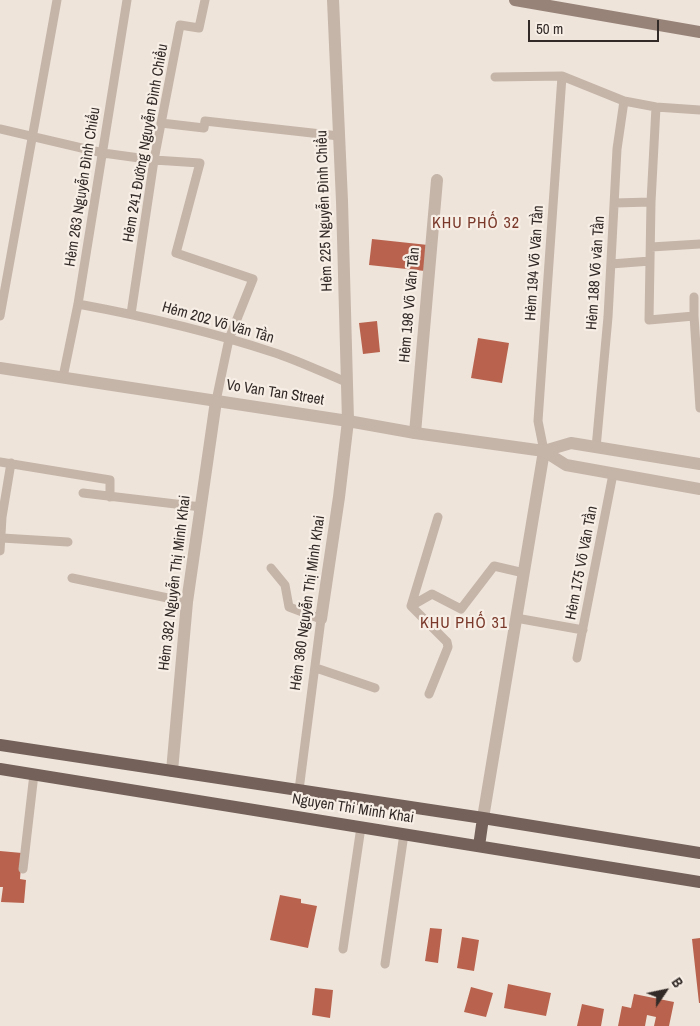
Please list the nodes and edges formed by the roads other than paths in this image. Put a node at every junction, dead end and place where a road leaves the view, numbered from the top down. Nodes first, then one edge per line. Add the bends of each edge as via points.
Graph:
1 (57, 0) edge
2 (127, 0) edge
3 (205, 0) edge
4 (333, 0) edge
5 (515, 0) edge
6 (700, 32) edge
7 (562, 76) junction
8 (495, 77) dead end
9 (624, 100) junction
10 (656, 106) junction
11 (700, 110) edge
12 (161, 123) junction
13 (0, 129) edge
14 (33, 135) junction
15 (339, 136) junction
16 (103, 153) junction
17 (154, 160) junction
18 (437, 180) dead end
19 (651, 202) junction
20 (614, 203) junction
21 (700, 244) edge
22 (651, 246) junction
23 (650, 261) junction
24 (612, 264) junction
25 (694, 298) dead end
26 (78, 304) junction
27 (132, 314) junction
28 (0, 316) edge
29 (694, 316) junction
30 (229, 339) junction
31 (0, 368) edge
32 (63, 377) junction
33 (346, 382) junction
34 (216, 400) junction
35 (700, 408) edge
36 (348, 421) junction
37 (416, 433) junction
38 (596, 448) junction
39 (544, 451) junction
40 (0, 462) edge
41 (11, 463) junction
42 (700, 464) edge
43 (613, 474) junction
44 (700, 489) edge
45 (83, 493) dead end
46 (110, 497) junction
47 (201, 507) junction
48 (438, 517) dead end
49 (2, 538) junction
50 (68, 542) dead end
51 (0, 551) edge
52 (271, 568) dead end
53 (524, 573) junction
54 (72, 578) dead end
55 (187, 602) junction
56 (411, 606) junction
57 (516, 618) junction
58 (321, 619) junction
59 (583, 630) junction
60 (577, 658) dead end
61 (316, 668) junction
62 (375, 688) dead end
63 (429, 694) dead end
64 (0, 745) edge
65 (0, 769) edge
66 (172, 771) junction
67 (34, 774) junction
68 (299, 790) junction
69 (483, 818) junction
70 (362, 827) junction
71 (404, 834) junction
72 (479, 846) junction
73 (700, 853) edge
74 (24, 869) dead end
75 (700, 882) edge
76 (343, 949) dead end
77 (385, 964) dead end

1 - 14 lane
2 - 16 lane, Hẻm 263 Nguyễn Ðình Chiểu
3 - 12 lane, Hẻm 241 Đường Nguyễn Đình Chiểu via 199,28 180,25
4 - 15 street, Hẻm 225 Nguyễn Ðình Chiểu
5 - 6 main road
7 - 8 lane
7 - 9 lane
7 - 39 lane, Hẻm 194 Võ Văn Tần via 538,421
9 - 10 lane
9 - 20 lane, Hẻm 188 Võ văn Tần
10 - 11 lane
10 - 19 lane
12 - 15 lane via 204,128 205,121
12 - 17 lane, Hẻm 241 Đường Nguyễn Đình Chiểu
13 - 14 lane
14 - 16 lane
14 - 28 lane
15 - 33 street, Hẻm 225 Nguyễn Ðình Chiểu
16 - 17 lane
16 - 26 lane, Hẻm 263 Nguyễn Ðình Chiểu
17 - 27 lane, Hẻm 241 Đường Nguyễn Đình Chiểu
17 - 30 lane via 200,162 176,253 253,279
18 - 37 street, Hẻm 198 Võ Văn Tần
19 - 20 lane
19 - 22 lane
20 - 24 lane, Hẻm 188 Võ văn Tần
21 - 22 lane
22 - 23 lane
23 - 24 lane
23 - 29 lane via 649,320
24 - 38 lane, Hẻm 188 Võ văn Tần
25 - 29 lane
26 - 27 lane, Hẻm 202 Võ Văn Tần
26 - 32 lane, Hẻm 263 Nguyễn Ðình Chiểu
27 - 30 lane, Hẻm 202 Võ Văn Tần
29 - 35 lane
30 - 33 lane, Hẻm 202 Võ Văn Tần via 273,352
30 - 34 lane
31 - 32 street, Vo Van Tan Street
32 - 34 street, Vo Van Tan Street
33 - 36 street, Hẻm 225 Nguyễn Ðình Chiểu
34 - 36 street, Vo Van Tan Street
34 - 47 street, Hẻm 382 Nguyễn Thị Minh Khai
36 - 37 street, Vo Van Tan Street
36 - 58 street, Hẻm 360 Nguyễn Thị Minh Khai
37 - 39 street, Vo Van Tan Street
38 - 39 street, Vo Van Tan Street via 571,443
38 - 42 street, Vo Van Tan Street
39 - 43 street, Vo Van Tan Street via 566,465
39 - 53 street
40 - 41 lane
41 - 46 lane via 110,480
41 - 49 lane via 2,517
43 - 44 street, Vo Van Tan Street
43 - 59 lane, Hẻm 175 Võ Văn Tần
45 - 46 lane
46 - 47 lane
47 - 55 street, Hẻm 382 Nguyễn Thị Minh Khai
48 - 56 lane
49 - 50 lane
49 - 51 lane
52 - 58 lane via 285,585 289,607
53 - 56 lane via 494,566 461,609 432,594
53 - 57 street
54 - 55 lane
55 - 66 street, Hẻm 382 Nguyễn Thị Minh Khai
56 - 63 lane via 447,642 448,647
57 - 59 lane
57 - 69 street
58 - 61 lane, Hẻm 360 Nguyễn Thị Minh Khai
59 - 60 lane, Hẻm 175 Võ Văn Tần
61 - 62 lane
61 - 68 lane, Hẻm 360 Nguyễn Thị Minh Khai
64 - 66 main road, Nguyen Thi Minh Khai
65 - 67 main road, Nguyen Thi Minh Khai
66 - 68 main road, Nguyen Thi Minh Khai
67 - 70 main road, Nguyen Thi Minh Khai
67 - 74 lane
68 - 69 main road, Nguyen Thi Minh Khai
69 - 72 main road
69 - 73 main road, Nguyen Thi Minh Khai
70 - 71 main road, Nguyen Thi Minh Khai
70 - 76 lane
71 - 72 main road, Nguyen Thi Minh Khai
71 - 77 lane
72 - 75 main road, Nguyen Thi Minh Khai

